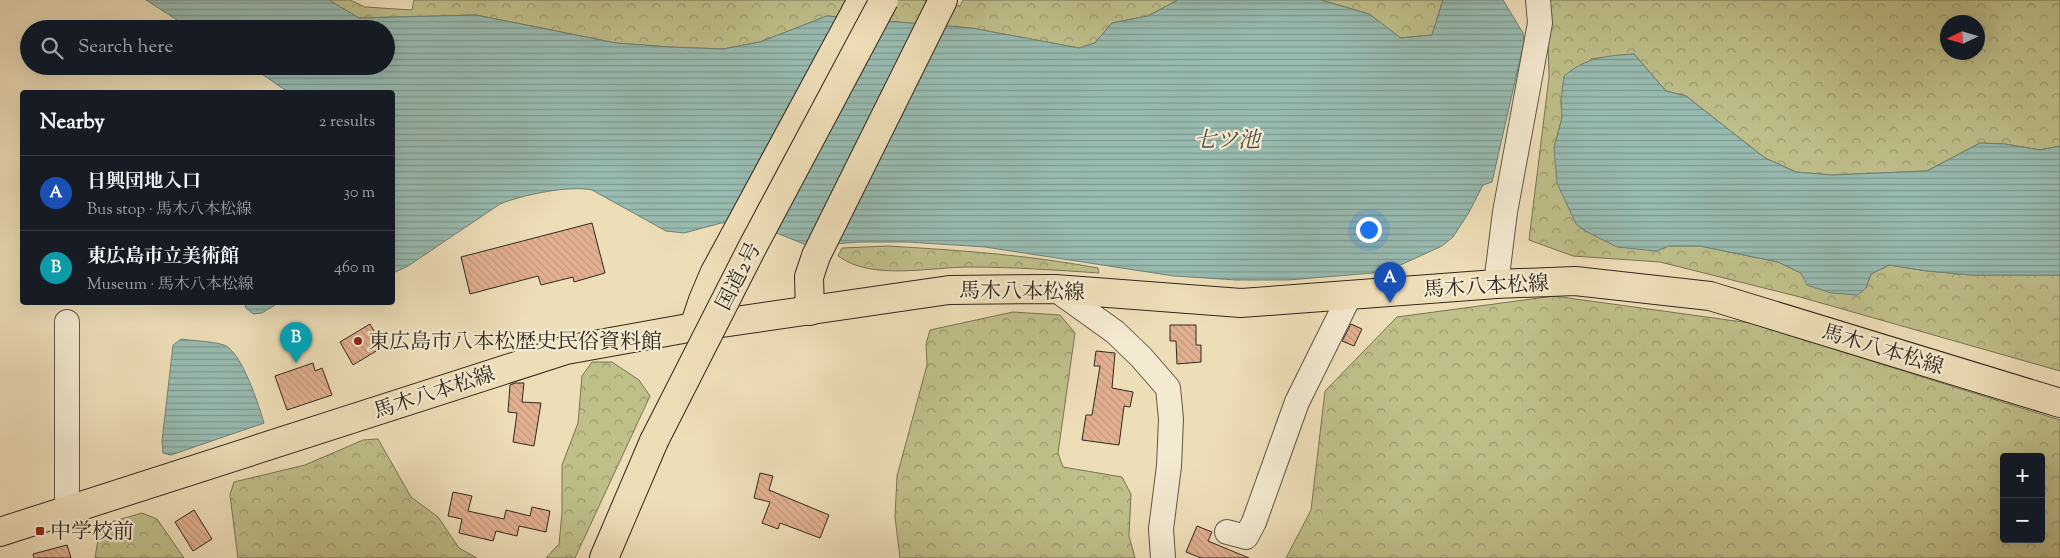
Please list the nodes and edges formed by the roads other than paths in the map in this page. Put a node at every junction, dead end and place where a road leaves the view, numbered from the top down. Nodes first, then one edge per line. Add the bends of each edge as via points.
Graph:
1 (862, 0) edge
2 (884, 0) edge
3 (943, 0) edge
4 (1538, 0) edge
5 (1496, 284) junction
6 (1056, 289) junction
7 (1350, 295) junction
8 (810, 311) junction
9 (67, 322) dead end
10 (694, 327) junction
11 (2060, 403) edge
12 (67, 509) junction
13 (0, 532) edge
14 (1227, 532) dead end
15 (604, 558) edge
16 (1163, 558) edge

1 - 10 main road via 714,274
2 - 15 main road, 国道2号, bridge via 654,441
3 - 8 main road via 816,256 809,277
4 - 5 street via 1540,23 1505,212
5 - 7 main road, 馬木八本松線
5 - 11 main road, 馬木八本松線 via 1575,281 1710,296
6 - 7 main road, 馬木八本松線 via 1241,303
6 - 8 main road, 馬木八本松線 via 948,290
6 - 16 street via 1116,332 1168,388 1171,419 1161,529
7 - 14 street via 1297,402 1254,522 1246,537
8 - 10 main road, 馬木八本松線
9 - 12 street
10 - 12 main road, 馬木八本松線 via 566,350
12 - 13 main road, 馬木八本松線

